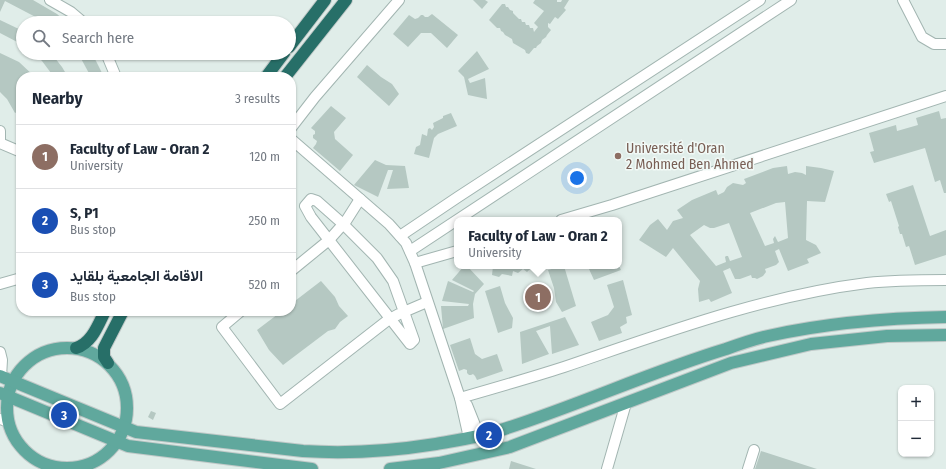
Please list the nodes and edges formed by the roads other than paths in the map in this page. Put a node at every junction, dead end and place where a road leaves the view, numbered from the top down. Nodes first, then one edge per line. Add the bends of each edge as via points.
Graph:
1 (50, 0) edge
2 (325, 0) edge
3 (346, 0) edge
4 (399, 0) edge
5 (760, 0) edge
6 (791, 0) edge
7 (903, 0) edge
8 (76, 16) edge
9 (296, 38) edge
10 (946, 44) edge
11 (109, 60) edge
12 (279, 60) edge
13 (114, 72) edge
14 (270, 72) edge
15 (289, 72) edge
16 (946, 96) edge
17 (296, 122) edge
18 (0, 131) edge
19 (0, 142) edge
20 (296, 143) edge
21 (16, 150) edge
22 (360, 199) junction
23 (462, 217) edge
24 (571, 217) edge
25 (454, 222) edge
26 (343, 224) junction
27 (400, 236) junction
28 (329, 240) junction
29 (410, 251) junction
30 (454, 252) edge
31 (415, 263) junction
32 (296, 267) edge
33 (16, 279) edge
34 (946, 280) edge
35 (0, 284) edge
36 (427, 302) junction
37 (404, 311) junction
38 (103, 316) edge
39 (120, 316) edge
40 (236, 316) edge
41 (390, 318) junction
42 (946, 318) edge
43 (946, 335) edge
44 (76, 348) junction
45 (0, 352) edge
46 (108, 363) junction
47 (0, 376) edge
48 (13, 382) junction
49 (4, 395) edge
50 (460, 398) junction
51 (626, 403) junction
52 (4, 420) edge
53 (124, 428) junction
54 (474, 436) junction
55 (117, 442) junction
56 (754, 450) dead end
57 (32, 463) edge
58 (53, 468) edge
59 (312, 469) edge
60 (390, 469) edge
61 (606, 469) edge
62 (748, 469) edge

1 - 8 street
2 - 9 highway
3 - 15 highway
4 - 17 street
5 - 27 street
6 - 23 street
7 - 10 street via 922,37 934,44
11 - 13 street
12 - 14 highway
16 - 24 street
18 - 19 street
19 - 21 street
20 - 22 street
22 - 26 street
22 - 27 street
25 - 29 street
26 - 28 street
26 - 28 street via 317,200 310,199 305,206 310,217
26 - 37 street via 377,258 393,281
27 - 29 street
28 - 32 street
28 - 41 street
29 - 31 street
30 - 31 street
31 - 36 street
33 - 35 street
34 - 50 street via 867,284 763,303
36 - 37 street
36 - 50 street
37 - 41 street
37 - 41 street via 414,340 410,344
38 - 44 highway via 89,341
39 - 46 highway via 104,348 104,357
40 - 41 street via 222,327 280,404
42 - 54 main road via 830,325 767,336 690,359 559,410
43 - 51 main road via 888,336 811,344 731,362
44 - 46 main road via 93,353
44 - 48 main road via 46,351 32,358
45 - 47 street
46 - 53 main road via 122,382 126,393
47 - 48 main road
48 - 49 main road
48 - 53 main road
49 - 52 main road via 7,409
49 - 55 main road
50 - 54 street via 468,405
51 - 60 main road via 510,447 440,463
51 - 61 street
52 - 57 main road
53 - 54 main road via 151,434 331,453 410,448
53 - 55 main road
55 - 58 main road via 100,459 89,464
55 - 59 main road via 147,449
56 - 62 street
57 - 58 main road via 43,463

